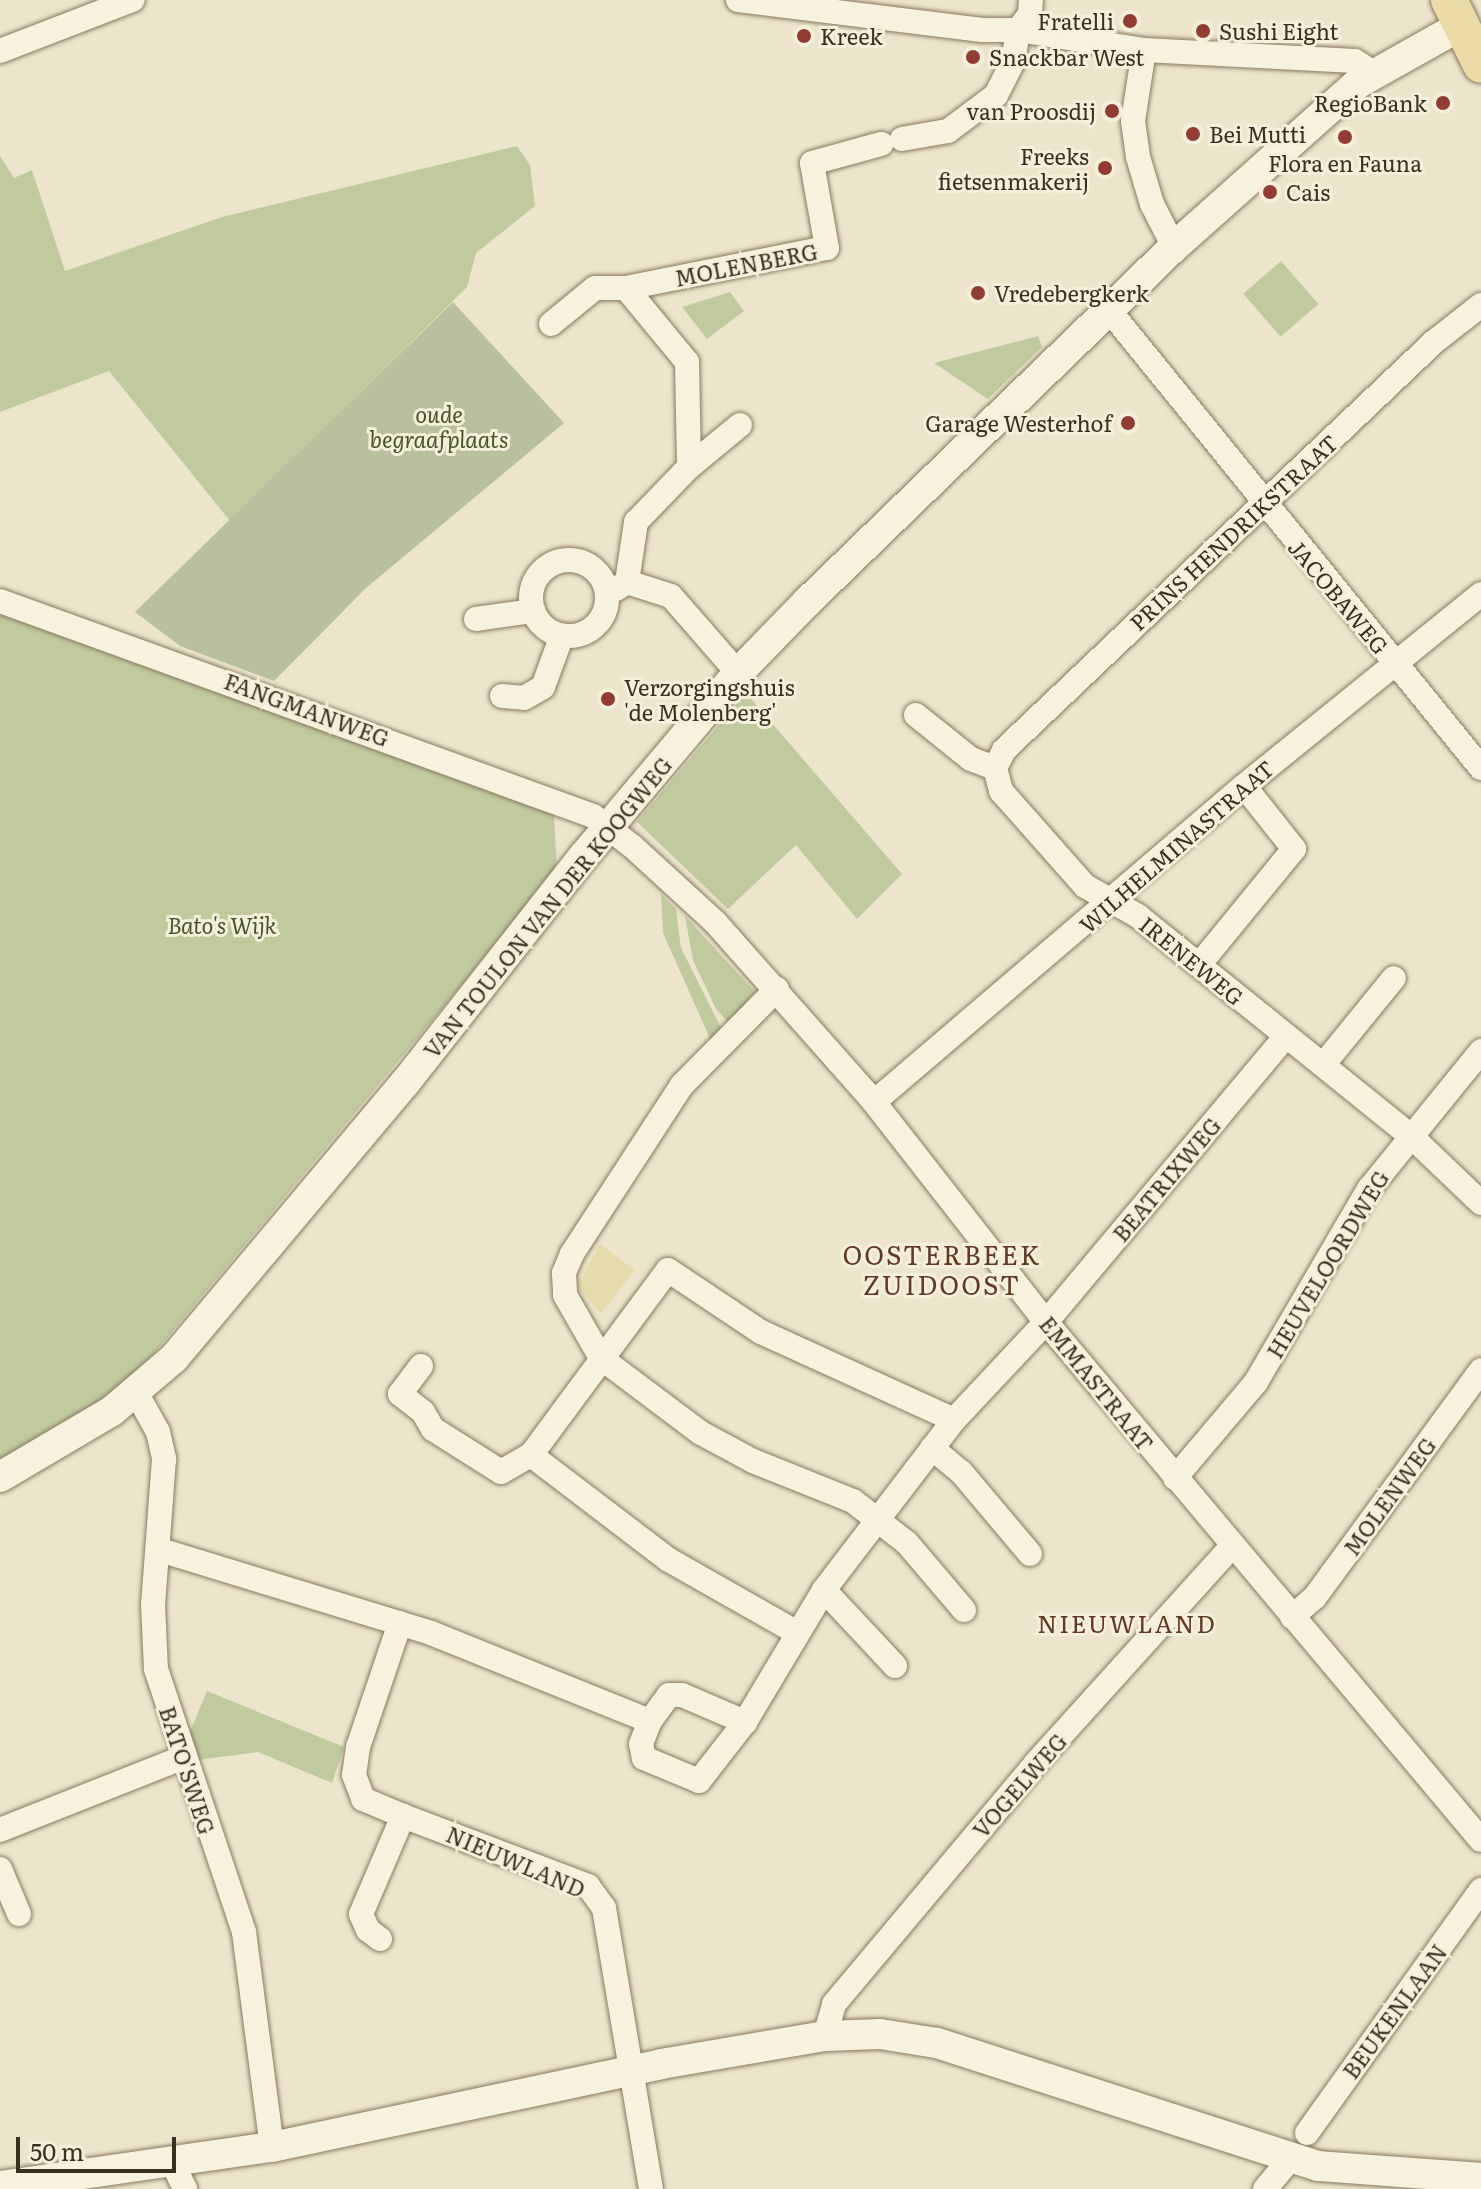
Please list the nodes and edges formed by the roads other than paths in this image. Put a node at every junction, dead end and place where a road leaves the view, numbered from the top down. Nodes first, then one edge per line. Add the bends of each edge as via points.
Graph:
1 (132, 0) edge
2 (738, 0) edge
3 (1031, 0) edge
4 (1455, 13) edge
5 (1018, 30) junction
6 (1144, 50) junction
7 (0, 51) edge
8 (1481, 65) edge
9 (1372, 72) junction
10 (1174, 247) junction
11 (626, 288) junction
12 (1481, 305) edge
13 (1109, 310) junction
14 (551, 324) dead end
15 (740, 425) dead end
16 (689, 467) junction
17 (1263, 505) junction
18 (617, 589) junction
19 (1481, 594) edge
20 (0, 601) edge
21 (533, 611) junction
22 (476, 619) dead end
23 (562, 635) junction
24 (1394, 662) junction
25 (738, 673) junction
26 (502, 696) dead end
27 (916, 715) dead end
28 (995, 768) junction
29 (1481, 768) edge
30 (1244, 786) junction
31 (607, 830) junction
32 (1113, 902) junction
33 (1199, 965) junction
34 (1394, 978) dead end
35 (777, 989) junction
36 (1285, 1037) junction
37 (1481, 1051) edge
38 (1323, 1065) junction
39 (874, 1102) junction
40 (1411, 1136) junction
41 (1481, 1203) edge
42 (1046, 1322) junction
43 (601, 1358) junction
44 (421, 1366) dead end
45 (1481, 1370) edge
46 (137, 1394) junction
47 (954, 1420) junction
48 (932, 1448) junction
49 (531, 1455) junction
50 (0, 1477) edge
51 (1175, 1478) junction
52 (878, 1519) junction
53 (1232, 1546) junction
54 (160, 1550) junction
55 (1030, 1554) dead end
56 (824, 1590) junction
57 (964, 1610) dead end
58 (1292, 1617) junction
59 (400, 1623) junction
60 (796, 1632) junction
61 (895, 1666) dead end
62 (650, 1721) junction
63 (745, 1722) junction
64 (182, 1758) junction
65 (403, 1816) junction
66 (0, 1830) edge
67 (1481, 1840) edge
68 (0, 1869) edge
69 (1481, 1890) edge
70 (19, 1914) dead end
71 (380, 1939) dead end
72 (825, 2036) junction
73 (630, 2070) junction
74 (1299, 2145) junction
75 (272, 2147) junction
76 (179, 2176) edge
77 (1481, 2178) edge
78 (0, 2186) edge
79 (651, 2189) edge
80 (1265, 2189) edge

1 - 7 street
2 - 5 street
3 - 5 street via 1030,14
4 - 8 main road
4 - 9 street, VAN TOULON VAN DER KOOGWEG
5 - 6 street
5 - 11 street, MOLENBERG via 1005,81 977,113 948,131 812,163 827,248
6 - 9 street via 1355,61
6 - 10 street via 1133,121 1138,157 1152,204
9 - 10 street, VAN TOULON VAN DER KOOGWEG
10 - 13 street, VAN TOULON VAN DER KOOGWEG
11 - 14 street, MOLENBERG via 595,288
11 - 16 street via 687,362
12 - 17 street, PRINS HENDRIKSTRAAT via 1434,342
13 - 17 street, JACOBAWEG
13 - 25 street, VAN TOULON VAN DER KOOGWEG
15 - 16 street
16 - 18 street via 636,522
17 - 24 street, JACOBAWEG
17 - 28 street, PRINS HENDRIKSTRAAT via 1004,750
18 - 21 street via 588,564 562,560 540,573 531,597
18 - 23 street via 595,626
18 - 25 street via 671,596
19 - 24 street, WILHELMINASTRAAT
20 - 31 street, FANGMANWEG via 352,725 593,816
21 - 22 street
21 - 23 street via 540,622
23 - 26 street via 543,687 524,698
24 - 29 street, JACOBAWEG
24 - 30 street, WILHELMINASTRAAT
25 - 31 street, VAN TOULON VAN DER KOOGWEG
27 - 28 street via 971,759
28 - 32 street, IRENEWEG via 1001,791 1071,873
30 - 32 street, WILHELMINASTRAAT
30 - 33 street via 1294,849
31 - 35 street, EMMASTRAAT via 684,891
31 - 46 street, VAN TOULON VAN DER KOOGWEG via 269,1248
32 - 33 street, IRENEWEG
32 - 39 street, WILHELMINASTRAAT
33 - 36 street, IRENEWEG
34 - 38 street
35 - 39 street, EMMASTRAAT
35 - 43 street via 682,1085 572,1254 564,1273 565,1295
36 - 38 street, IRENEWEG
36 - 42 street, BEATRIXWEG
37 - 40 street, HEUVELOORDWEG
38 - 40 street, IRENEWEG
39 - 42 street, EMMASTRAAT
40 - 41 street, IRENEWEG
40 - 51 street, HEUVELOORDWEG via 1369,1189 1256,1382
42 - 47 street, BEATRIXWEG
42 - 51 street, EMMASTRAAT
43 - 47 street via 668,1270 761,1332
43 - 49 street
43 - 52 street via 701,1433 753,1461 853,1501
44 - 49 street via 400,1394 423,1412 433,1429 501,1472
45 - 58 street, MOLENWEG via 1315,1597
46 - 50 street, VAN TOULON VAN DER KOOGWEG
46 - 54 street, BATO'SWEG via 158,1432 164,1459
47 - 48 street, BEATRIXWEG
48 - 52 street, BEATRIXWEG
48 - 55 street via 961,1472
49 - 60 street via 681,1568
51 - 53 street, EMMASTRAAT
52 - 56 street, BEATRIXWEG
52 - 57 street via 907,1543
53 - 58 street, EMMASTRAAT
53 - 72 street, VOGELWEG via 1036,1763 834,2004
54 - 59 street
54 - 64 street, BATO'SWEG via 153,1604 156,1669
56 - 60 street, BEATRIXWEG
56 - 61 street
58 - 67 street, EMMASTRAAT
59 - 62 street
59 - 65 street, NIEUWLAND via 358,1747 354,1775 363,1799
60 - 63 street, BEATRIXWEG
62 - 63 street via 669,1695 682,1695
62 - 63 street via 641,1744 644,1758 699,1781
64 - 66 street
64 - 75 street, BATO'SWEG via 244,1932
65 - 71 street via 361,1914 368,1930
65 - 73 street, NIEUWLAND via 588,1886 604,1908
68 - 70 street
69 - 74 street, BEUKENLAAN
72 - 73 street
72 - 74 street via 880,2034 937,2043
73 - 75 street
73 - 79 street, NIEUWLAND
74 - 77 street via 1347,2171
74 - 80 street, BEUKENLAAN
75 - 76 street
76 - 78 street

